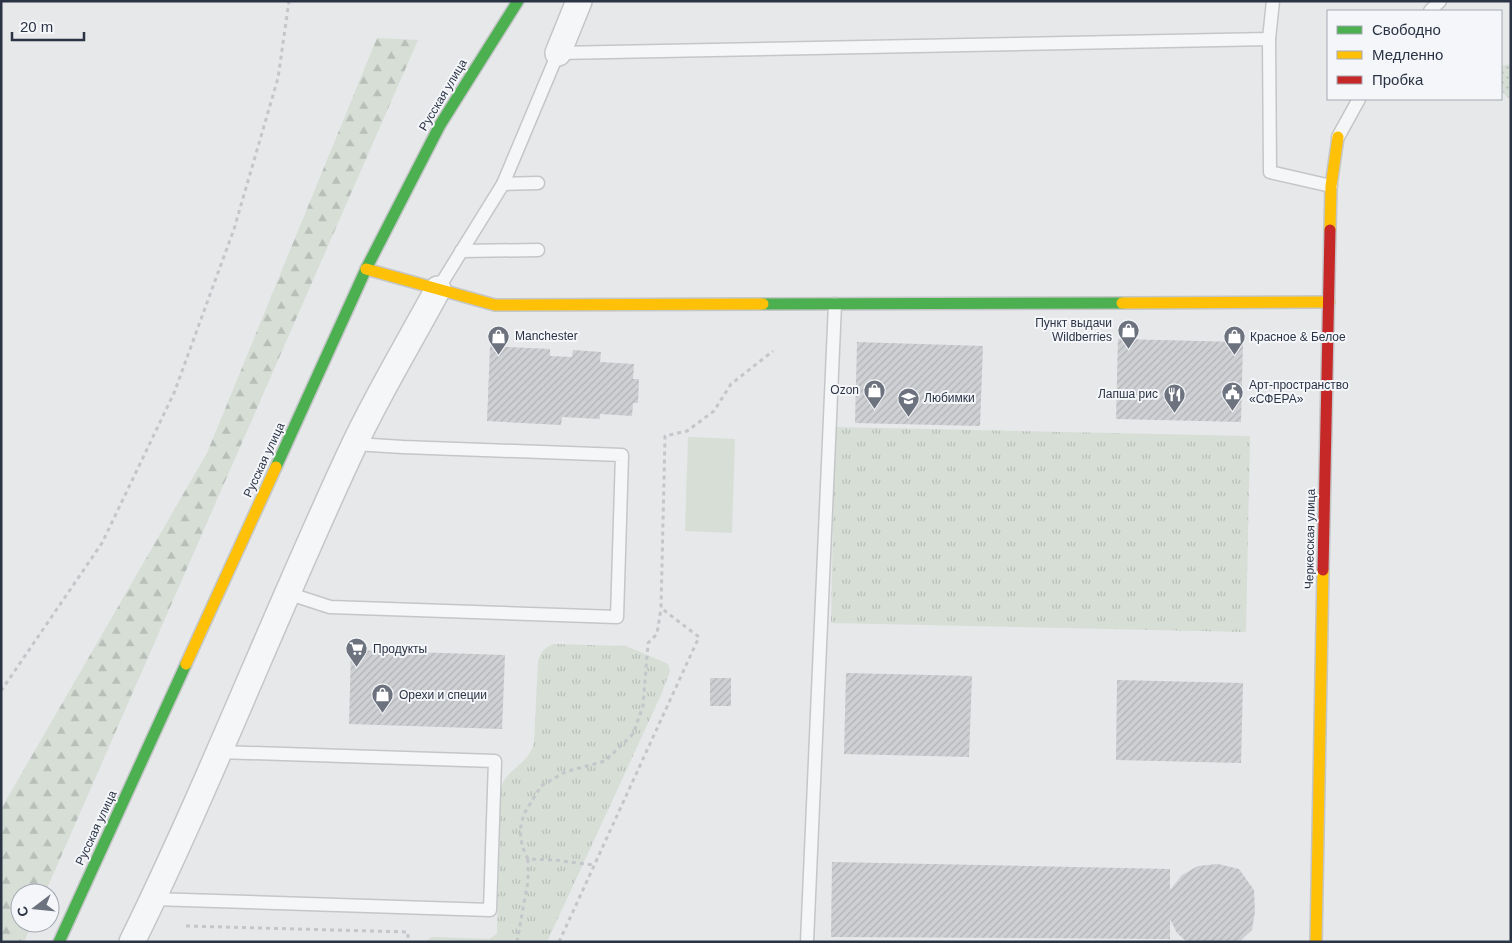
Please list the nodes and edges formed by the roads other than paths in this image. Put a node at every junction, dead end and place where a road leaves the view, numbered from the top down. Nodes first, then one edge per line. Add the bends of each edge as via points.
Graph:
1 (518, 1) edge
2 (578, 1) edge
3 (1273, 1) edge
4 (1440, 1) edge
5 (1431, 10) edge
6 (1269, 39) junction
7 (558, 53) junction
8 (1358, 100) edge
9 (1338, 137) joint
10 (538, 183) dead end
11 (503, 184) junction
12 (1331, 186) junction
13 (538, 250) dead end
14 (460, 251) junction
15 (366, 270) junction
16 (438, 289) junction
17 (1329, 302) junction
18 (835, 304) junction
19 (355, 444) junction
20 (287, 593) junction
21 (220, 752) junction
22 (153, 899) junction
23 (59, 942) edge
24 (132, 942) edge
25 (807, 942) edge
26 (1316, 942) edge

1 - 15 street, Русская улица via 440,125
2 - 7 street
3 - 6 lane
4 - 5 lane
6 - 7 lane
6 - 12 lane via 1270,172
7 - 11 lane
8 - 9 lane
9 - 12 street, Черкесская улица
10 - 11 lane
11 - 14 lane
12 - 17 street, Черкесская улица
13 - 14 lane
14 - 16 lane
15 - 16 street
15 - 23 street, Русская улица
16 - 18 street via 495,305
16 - 19 street
17 - 18 street
17 - 26 street, Черкесская улица
18 - 25 lane
19 - 20 street
19 - 20 lane via 622,454 617,617 330,607
20 - 21 street
21 - 22 street
21 - 22 lane via 495,761 490,910
22 - 24 street

